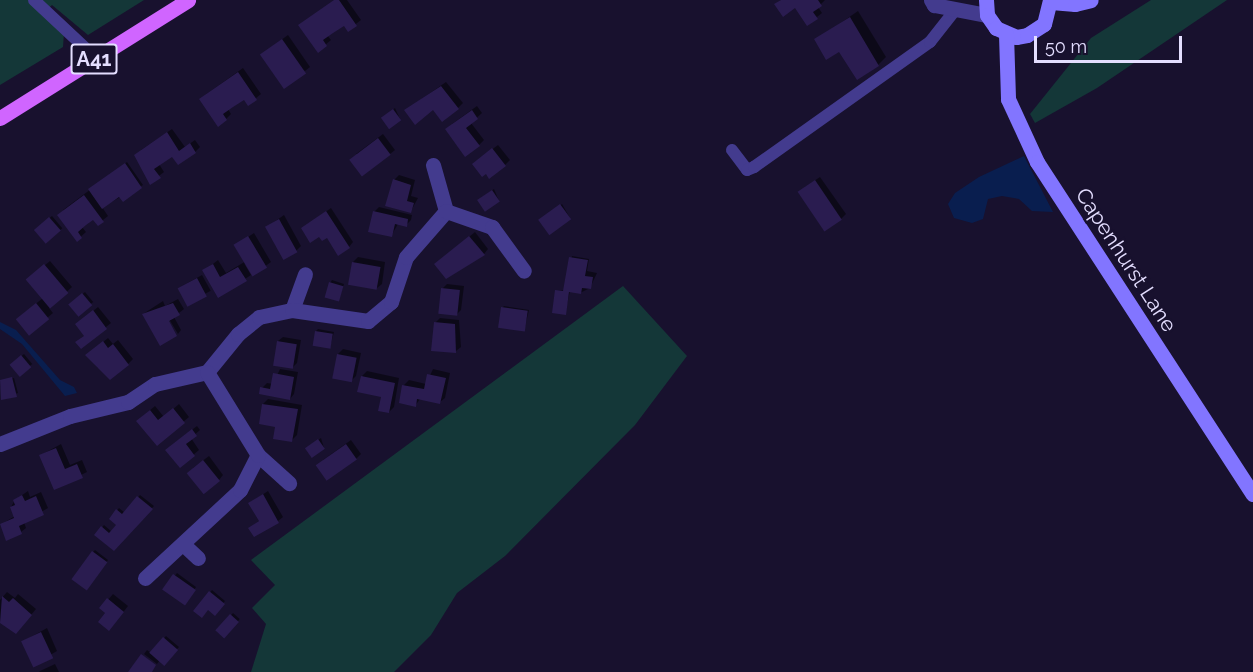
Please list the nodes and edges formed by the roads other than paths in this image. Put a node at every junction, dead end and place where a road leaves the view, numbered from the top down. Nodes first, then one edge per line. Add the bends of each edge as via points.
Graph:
1 (34, 0) edge
2 (188, 0) edge
3 (931, 0) edge
4 (1091, 0) edge
5 (1050, 1) edge
6 (987, 7) edge
7 (956, 9) junction
8 (1006, 34) junction
9 (96, 58) junction
10 (0, 118) edge
11 (732, 150) dead end
12 (433, 165) dead end
13 (446, 211) junction
14 (524, 271) dead end
15 (305, 274) dead end
16 (292, 310) junction
17 (207, 372) junction
18 (0, 444) edge
19 (258, 455) junction
20 (289, 483) dead end
21 (1253, 494) edge
22 (184, 545) junction
23 (198, 558) dead end
24 (145, 578) dead end

1 - 9 lane
2 - 9 main road, A41
3 - 7 street via 934,5
4 - 5 street via 1075,4
5 - 8 street via 1050,14 1038,30 1027,36
6 - 7 street
6 - 8 street
7 - 11 lane via 930,42 754,167 747,170
8 - 21 street, Capenhurst Lane via 1008,99 1037,162
9 - 10 main road, A41
12 - 13 street
13 - 14 street via 492,227
13 - 16 street via 406,257 391,302 368,321
15 - 16 street
16 - 17 street via 259,317 238,334
17 - 18 street via 155,384 129,402 70,416
17 - 19 street
19 - 20 street
19 - 22 street via 240,490
22 - 23 street
22 - 24 street via 161,560

